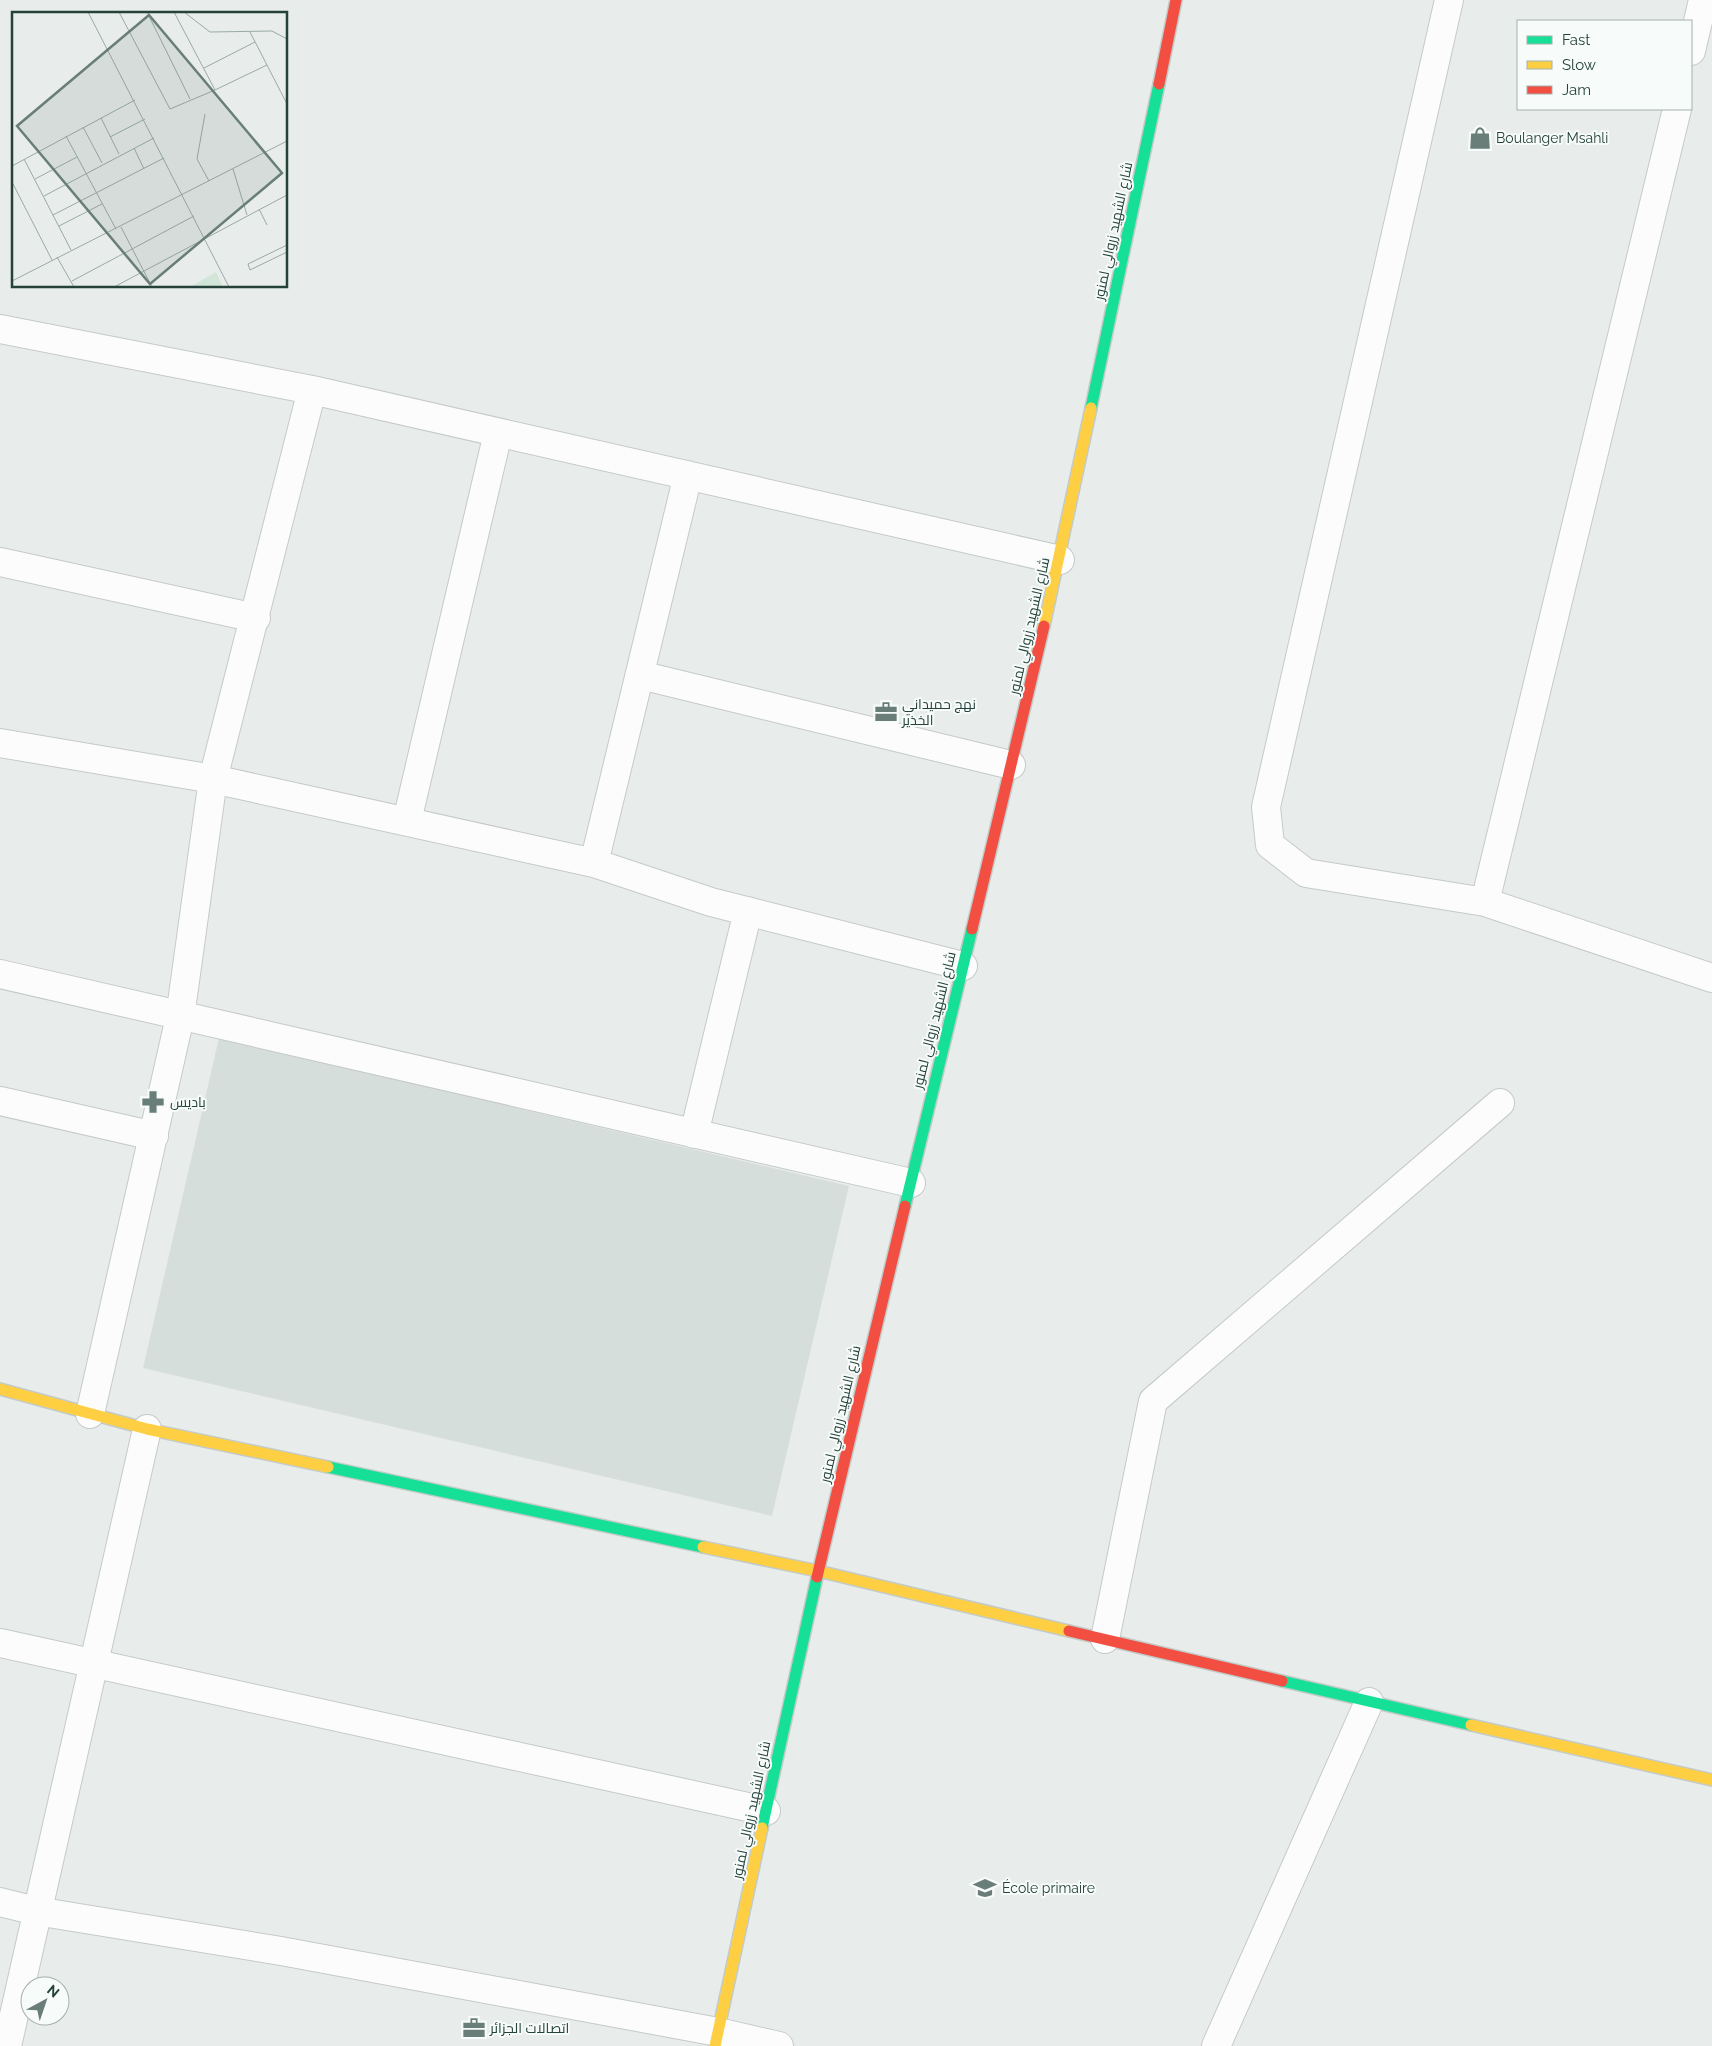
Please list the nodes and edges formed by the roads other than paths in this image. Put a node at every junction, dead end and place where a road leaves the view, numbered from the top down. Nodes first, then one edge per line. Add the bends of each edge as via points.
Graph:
1 (1176, 0) edge
2 (1450, 0) edge
3 (1703, 0) edge
4 (1692, 47) edge
5 (1677, 110) edge
6 (0, 329) edge
7 (312, 390) junction
8 (498, 432) junction
9 (688, 475) junction
10 (1060, 560) junction
11 (0, 562) edge
12 (256, 618) junction
13 (640, 675) junction
14 (0, 743) edge
15 (1011, 765) junction
16 (212, 779) junction
17 (407, 821) junction
18 (594, 863) junction
19 (1485, 902) junction
20 (748, 911) junction
21 (963, 966) junction
22 (0, 974) edge
23 (1712, 978) edge
24 (180, 1017) junction
25 (0, 1101) edge
26 (1500, 1103) dead end
27 (694, 1134) junction
28 (154, 1136) junction
29 (911, 1183) junction
30 (0, 1389) edge
31 (90, 1414) junction
32 (147, 1428) junction
33 (818, 1571) junction
34 (1105, 1639) junction
35 (0, 1643) edge
36 (94, 1662) junction
37 (1369, 1702) junction
38 (1712, 1780) edge
39 (766, 1811) junction
40 (0, 1902) edge
41 (36, 1911) junction
42 (716, 2039) edge
43 (7, 2046) edge
44 (779, 2046) edge
45 (1216, 2046) edge

1 - 10 street, شارع الشهيد زروالي لمنور
2 - 19 street via 1266,807 1270,845 1306,873
3 - 4 street
5 - 19 street
6 - 7 street
7 - 8 street
7 - 12 street
8 - 9 street
8 - 17 street
9 - 10 street
9 - 13 street
10 - 15 street, شارع الشهيد زروالي لمنور
11 - 12 street
12 - 16 street
13 - 15 street
13 - 18 street
14 - 16 street
15 - 21 street, شارع الشهيد زروالي لمنور
16 - 17 street
16 - 24 street
17 - 18 street
18 - 20 street via 710,902
19 - 23 street
20 - 21 street
20 - 27 street
21 - 29 street, شارع الشهيد زروالي لمنور
22 - 24 street
24 - 27 street
24 - 28 street
25 - 28 street
26 - 34 street via 1153,1401
27 - 29 street
28 - 31 street
29 - 33 street, شارع الشهيد زروالي لمنور
30 - 31 street
31 - 32 street
32 - 33 street
32 - 36 street
33 - 34 street
33 - 39 street, شارع الشهيد زروالي لمنور
34 - 37 street
35 - 36 street
36 - 39 street
36 - 41 street
37 - 38 street
37 - 45 street
39 - 42 street, شارع الشهيد زروالي لمنور
40 - 41 street
41 - 42 street via 281,1951
41 - 43 street
42 - 44 street

